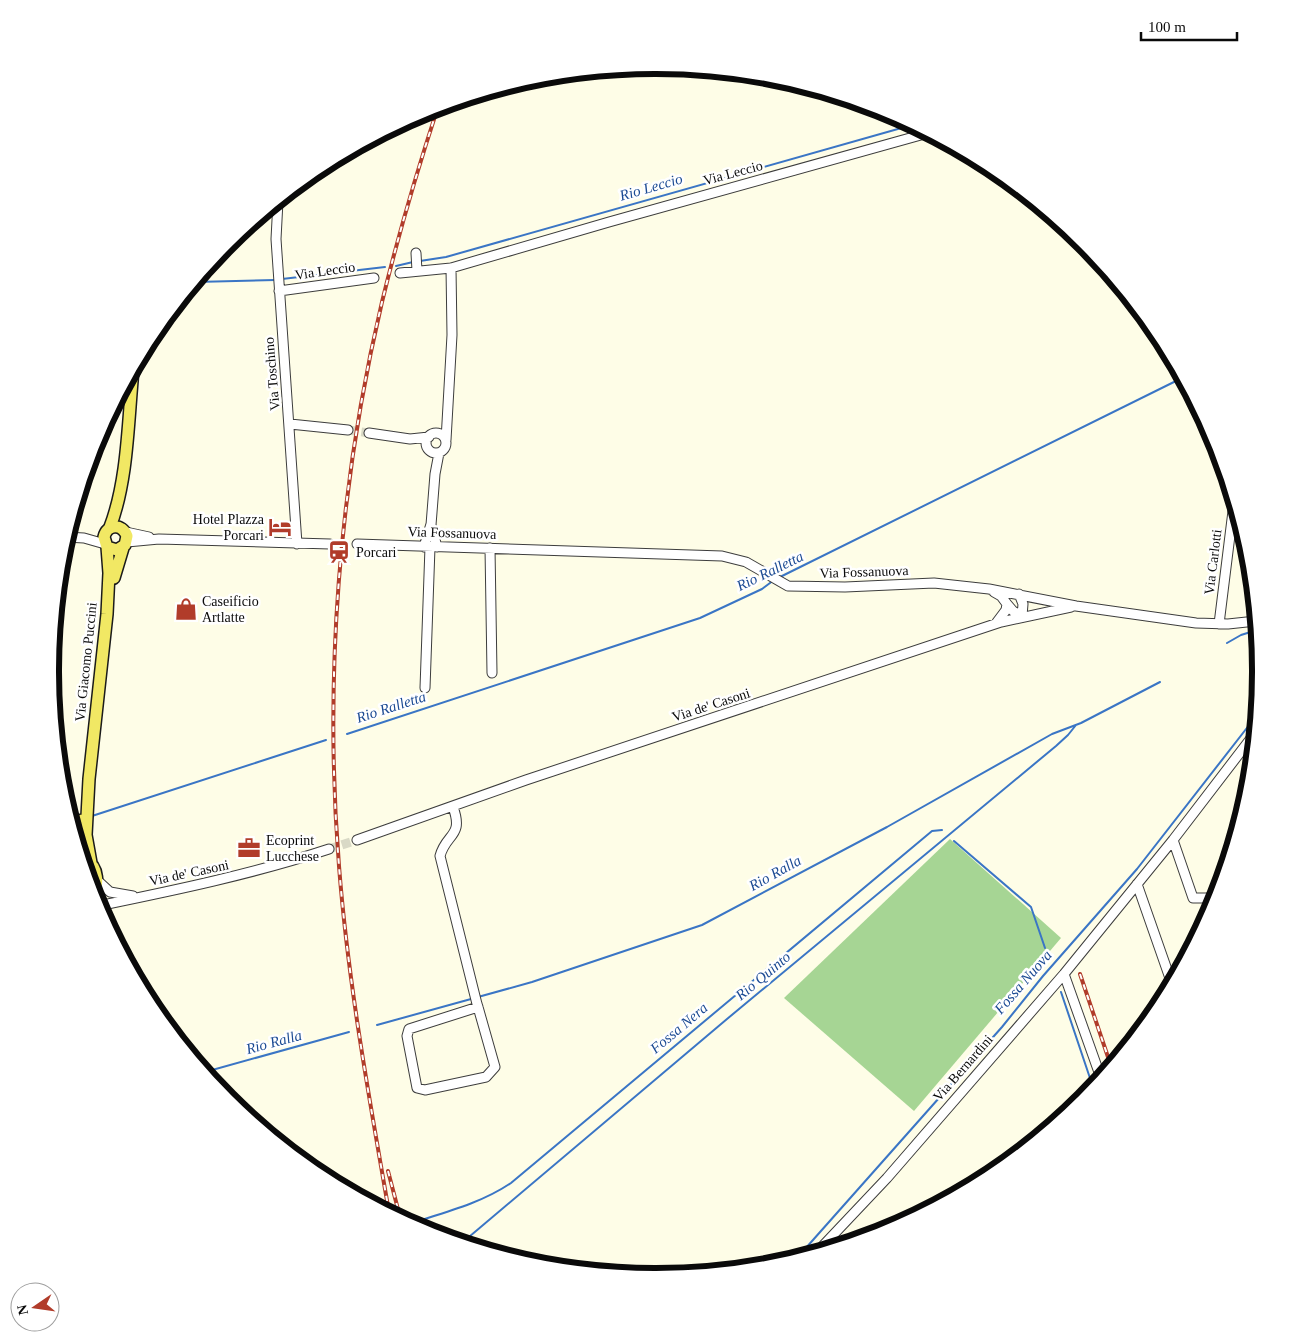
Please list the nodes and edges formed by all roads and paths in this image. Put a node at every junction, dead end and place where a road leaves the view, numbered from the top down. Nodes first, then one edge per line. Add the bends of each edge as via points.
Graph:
1 (918, 136) edge
2 (278, 210) edge
3 (416, 255) dead end
4 (451, 268) junction
5 (417, 271) junction
6 (400, 273) dead end
7 (374, 278) dead end
8 (279, 283) junction
9 (131, 387) edge
10 (290, 424) junction
11 (348, 430) tunnel mouth
12 (369, 433) tunnel mouth
13 (429, 437) junction
14 (442, 437) junction
15 (410, 439) junction
16 (433, 451) junction
17 (123, 468) junction
18 (1232, 518) edge
19 (108, 529) junction
20 (74, 537) edge
21 (84, 538) junction
22 (125, 538) junction
23 (298, 544) junction
24 (330, 544) dead end
25 (357, 544) dead end
26 (106, 545) junction
27 (431, 547) junction
28 (490, 548) junction
29 (990, 589) junction
30 (1019, 594) junction
31 (1007, 604) junction
32 (1076, 606) junction
33 (108, 614) junction
34 (1022, 616) junction
35 (1250, 621) edge
36 (997, 623) junction
37 (1219, 624) junction
38 (492, 672) dead end
39 (424, 688) dead end
40 (1248, 742) edge
41 (89, 779) junction
42 (453, 807) junction
43 (79, 827) edge
44 (357, 840) tunnel mouth
45 (1172, 840) junction
46 (330, 849) tunnel mouth
47 (87, 851) edge
48 (96, 877) edge
49 (97, 880) joint
50 (1137, 884) junction
51 (141, 897) junction
52 (1207, 898) edge
53 (106, 904) edge
54 (1064, 974) junction
55 (1169, 975) edge
56 (477, 1005) junction
57 (1098, 1070) edge
58 (825, 1243) edge

1 - 4 street, Via Leccio
2 - 8 street, Via Toschino
3 - 5 street
4 - 5 street, Via Leccio
4 - 14 street via 452,335 447,415
5 - 6 street, Via Leccio
7 - 8 street, Via Leccio
8 - 10 street, Via Toschino
9 - 17 main road
10 - 11 street
10 - 23 street, Via Toschino
12 - 15 street
13 - 14 street via 433,434
13 - 15 street
13 - 16 street via 426,441
14 - 16 street via 446,446
15 - 16 street
16 - 27 street
17 - 19 main road via 115,512
17 - 22 main road
18 - 37 street, Via Carlotti
19 - 21 street
19 - 22 main road via 116,526
19 - 26 main road via 104,537
20 - 21 street
21 - 26 street
22 - 23 street
22 - 26 main road via 117,550
22 - 33 main road
23 - 24 street
25 - 27 street, Via Fossanuova
26 - 33 main road, Via Giacomo Puccini
27 - 28 street, Via Fossanuova
27 - 39 street
28 - 29 street, Via Fossanuova via 722,556 746,562 788,586 810,588 934,583
28 - 38 street
29 - 30 street, Via Fossanuova
29 - 31 street
30 - 32 street, Via Fossanuova
30 - 34 street via 1023,604
31 - 34 street
31 - 36 street
32 - 34 street, Via de' Casoni
32 - 37 street, Via Fossanuova
33 - 41 main road, Via Giacomo Puccini
34 - 36 street, Via de' Casoni
35 - 37 street, Via Fossanuova
36 - 42 street, Via de' Casoni
40 - 45 street, Via Bernardini
41 - 43 main road, Via Giacomo Puccini
41 - 47 main road, Via Giacomo Puccini
42 - 44 street, Via de' Casoni
42 - 56 street via 457,825 455,833 442,848 440,856
45 - 50 street, Via Bernardini
45 - 52 street via 1193,898
46 - 51 street, Via de' Casoni via 240,876
48 - 49 main road, Via Giacomo Puccini
49 - 51 street, Via de' Casoni via 115,894
50 - 54 street, Via Bernardini
50 - 55 street
51 - 53 street, Via de' Casoni
54 - 57 street
54 - 58 street, Via Bernardini via 887,1178
56 - 56 street via 493,1058 491,1072 486,1077 425,1090 417,1088 407,1036 410,1029

